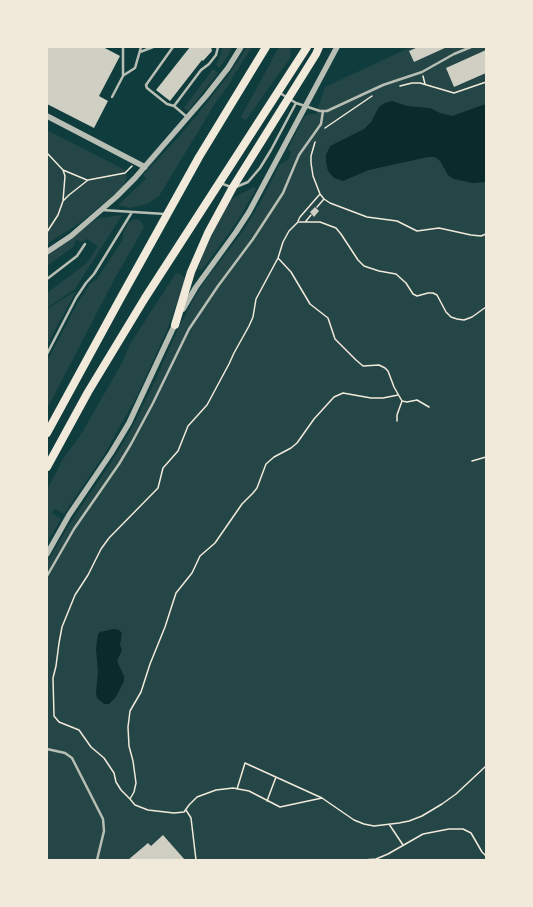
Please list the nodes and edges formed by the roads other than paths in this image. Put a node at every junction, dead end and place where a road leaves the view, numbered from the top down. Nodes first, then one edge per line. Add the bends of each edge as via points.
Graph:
1 (123, 47) edge
2 (141, 47) edge
3 (152, 47) edge
4 (173, 47) edge
5 (218, 47) edge
6 (240, 47) edge
7 (266, 47) edge
8 (318, 47) edge
9 (337, 47) edge
10 (471, 47) edge
11 (305, 48) edge
12 (140, 52) junction
13 (123, 76) junction
14 (278, 92) junction
15 (112, 97) dead end
16 (292, 101) junction
17 (174, 106) junction
18 (306, 106) junction
19 (322, 111) junction
20 (47, 116) edge
21 (188, 118) junction
22 (145, 167) junction
23 (219, 183) junction
24 (233, 187) junction
25 (101, 210) junction
26 (132, 212) junction
27 (168, 214) junction
28 (85, 244) dead end
29 (47, 252) edge
30 (47, 279) edge
31 (175, 325) junction
32 (47, 354) edge
33 (47, 433) edge
34 (47, 467) edge
35 (47, 554) edge
36 (47, 576) edge
37 (47, 749) edge
38 (97, 860) edge

1 - 13 lane
2 - 12 lane
3 - 12 lane
4 - 17 lane via 146,85 167,104
5 - 17 lane via 209,64 201,70
6 - 21 street via 228,68
7 - 27 highway
8 - 16 highway
9 - 18 street
10 - 19 lane via 422,72 383,85 332,109
11 - 14 highway
12 - 13 lane via 135,68
13 - 15 lane
14 - 16 lane
14 - 23 highway
16 - 18 lane
16 - 24 highway
16 - 24 lane via 271,150 260,168 248,182
17 - 21 lane
18 - 19 lane
18 - 31 street via 249,212 196,286
19 - 36 lane via 321,124 299,155 283,193 257,235 189,329 131,444 74,529
20 - 22 street
21 - 22 street
22 - 25 street
23 - 24 lane
23 - 34 highway via 116,345
24 - 31 highway via 196,260
25 - 26 lane
25 - 29 street via 71,236
26 - 27 lane
26 - 32 lane via 76,298
27 - 33 highway
28 - 30 lane via 77,256
31 - 35 street via 129,423
37 - 38 lane via 65,753 72,758 103,819 104,831

